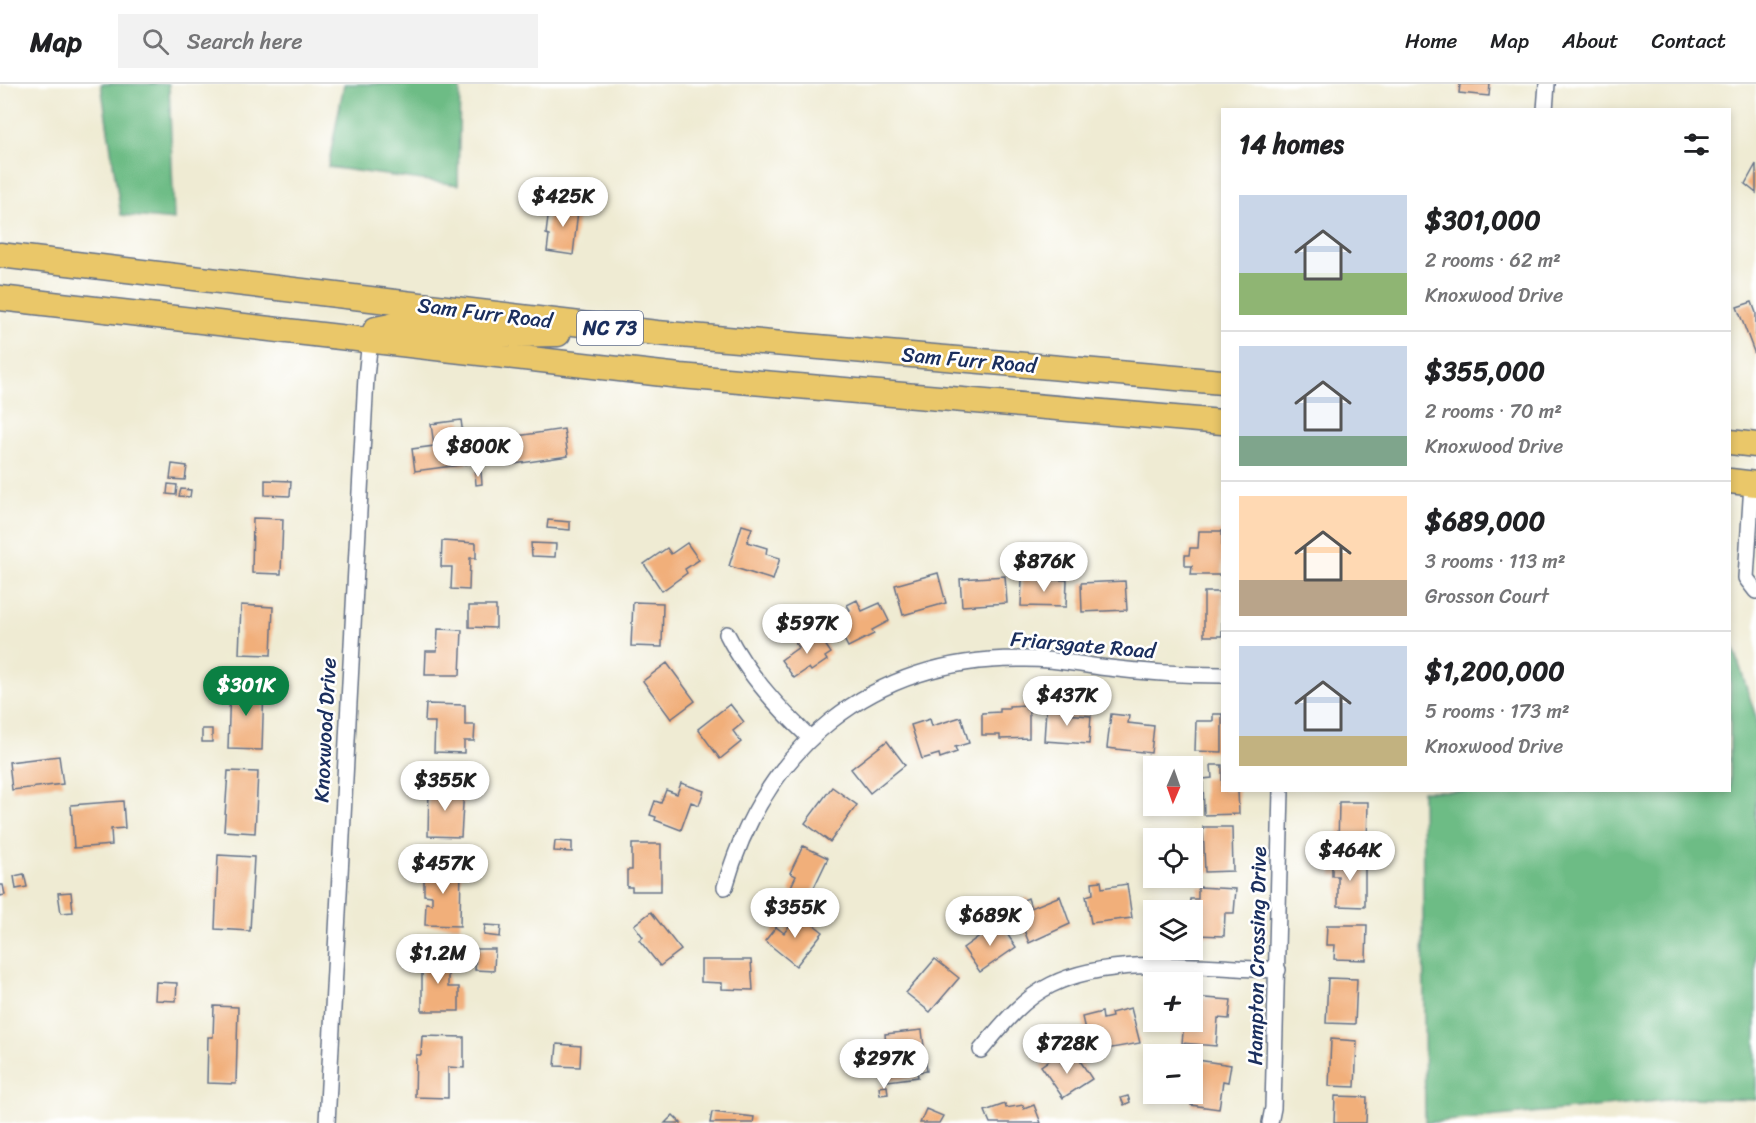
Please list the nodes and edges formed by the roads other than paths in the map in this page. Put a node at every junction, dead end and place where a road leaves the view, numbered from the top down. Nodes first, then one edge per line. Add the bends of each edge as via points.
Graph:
1 (1547, 84) edge
2 (1545, 108) edge
3 (0, 255) edge
4 (0, 298) edge
5 (657, 333) junction
6 (370, 340) junction
7 (1221, 382) edge
8 (1133, 413) junction
9 (1221, 415) edge
10 (1221, 422) edge
11 (1731, 442) edge
12 (1756, 445) edge
13 (1748, 483) edge
14 (1756, 591) edge
15 (728, 634) dead end
16 (1221, 675) edge
17 (810, 738) junction
18 (1281, 792) edge
19 (726, 887) dead end
20 (1278, 970) junction
21 (981, 1050) dead end
22 (327, 1123) edge
23 (1270, 1123) edge

1 - 2 street
3 - 5 main road, Sam Furr Road / NC 73
4 - 6 main road, Sam Furr Road / NC 73
5 - 6 main road via 502,335 400,324 376,329
5 - 7 main road, Sam Furr Road / NC 73
6 - 8 main road, Sam Furr Road / NC 73 via 680,376
6 - 22 street, Knoxwood Drive
8 - 9 main road
8 - 10 main road, Sam Furr Road / NC 73
11 - 12 main road
13 - 14 street via 1746,578
15 - 17 street via 735,650 770,697
16 - 17 street, Friarsgate Road via 1147,672 1019,658 962,662 884,687
17 - 19 street, Friarsgate Road via 778,775 749,821 736,849
18 - 20 street, Hampton Crossing Drive
20 - 21 street via 1130,966 1092,971 1050,985 1033,996 1009,1016
20 - 23 street, Hampton Crossing Drive

